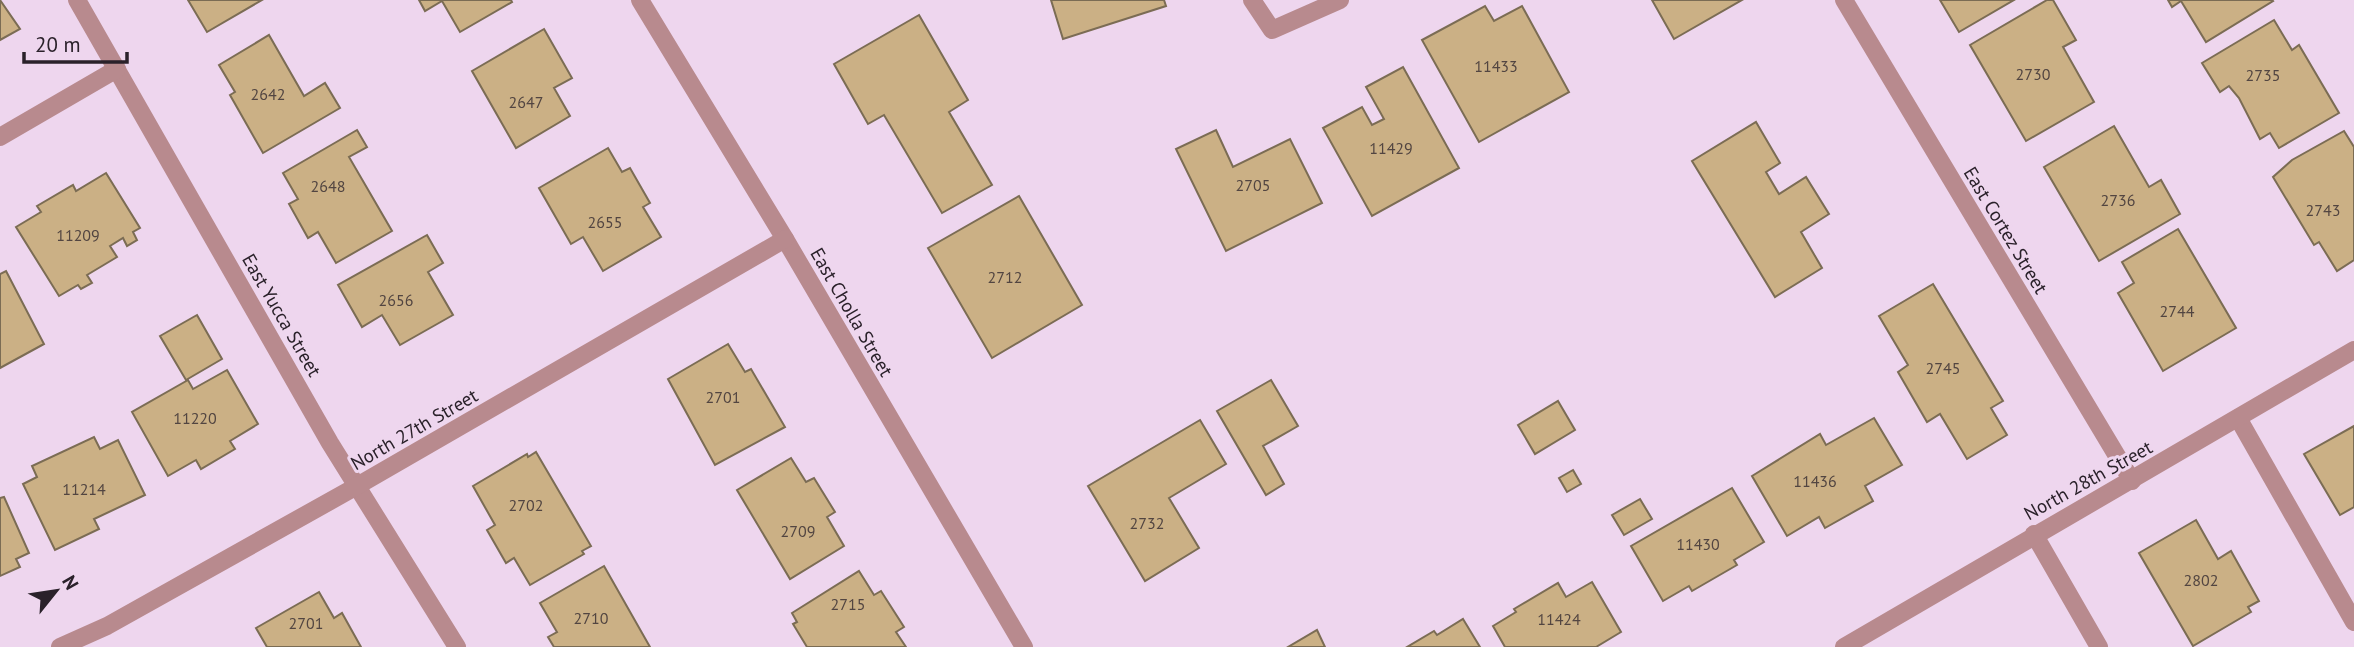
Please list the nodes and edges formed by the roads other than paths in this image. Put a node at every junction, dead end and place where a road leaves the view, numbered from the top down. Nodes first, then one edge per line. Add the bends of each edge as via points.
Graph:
1 (77, 0) edge
2 (640, 0) edge
3 (1252, 0) edge
4 (1340, 0) edge
5 (1844, 0) edge
6 (117, 69) junction
7 (0, 138) edge
8 (785, 239) junction
9 (2354, 351) edge
10 (2238, 418) junction
11 (2132, 481) junction
12 (357, 486) junction
13 (2034, 534) junction
14 (2354, 622) edge
15 (60, 647) edge
16 (457, 647) edge
17 (1024, 647) edge
18 (1844, 647) edge
19 (2099, 647) edge

1 - 6 street, East Yucca Street
2 - 8 street, East Cholla Street
3 - 4 street via 1272,30
5 - 11 street, East Cortez Street
6 - 7 street
6 - 12 street, East Yucca Street
8 - 12 street, North 27th Street
8 - 17 street, East Cholla Street
9 - 10 street, North 28th Street
10 - 11 street, North 28th Street
10 - 14 street
11 - 13 street, North 28th Street
12 - 15 street, North 27th Street via 107,626
12 - 16 street, East Yucca Street
13 - 18 street, North 28th Street
13 - 19 street

